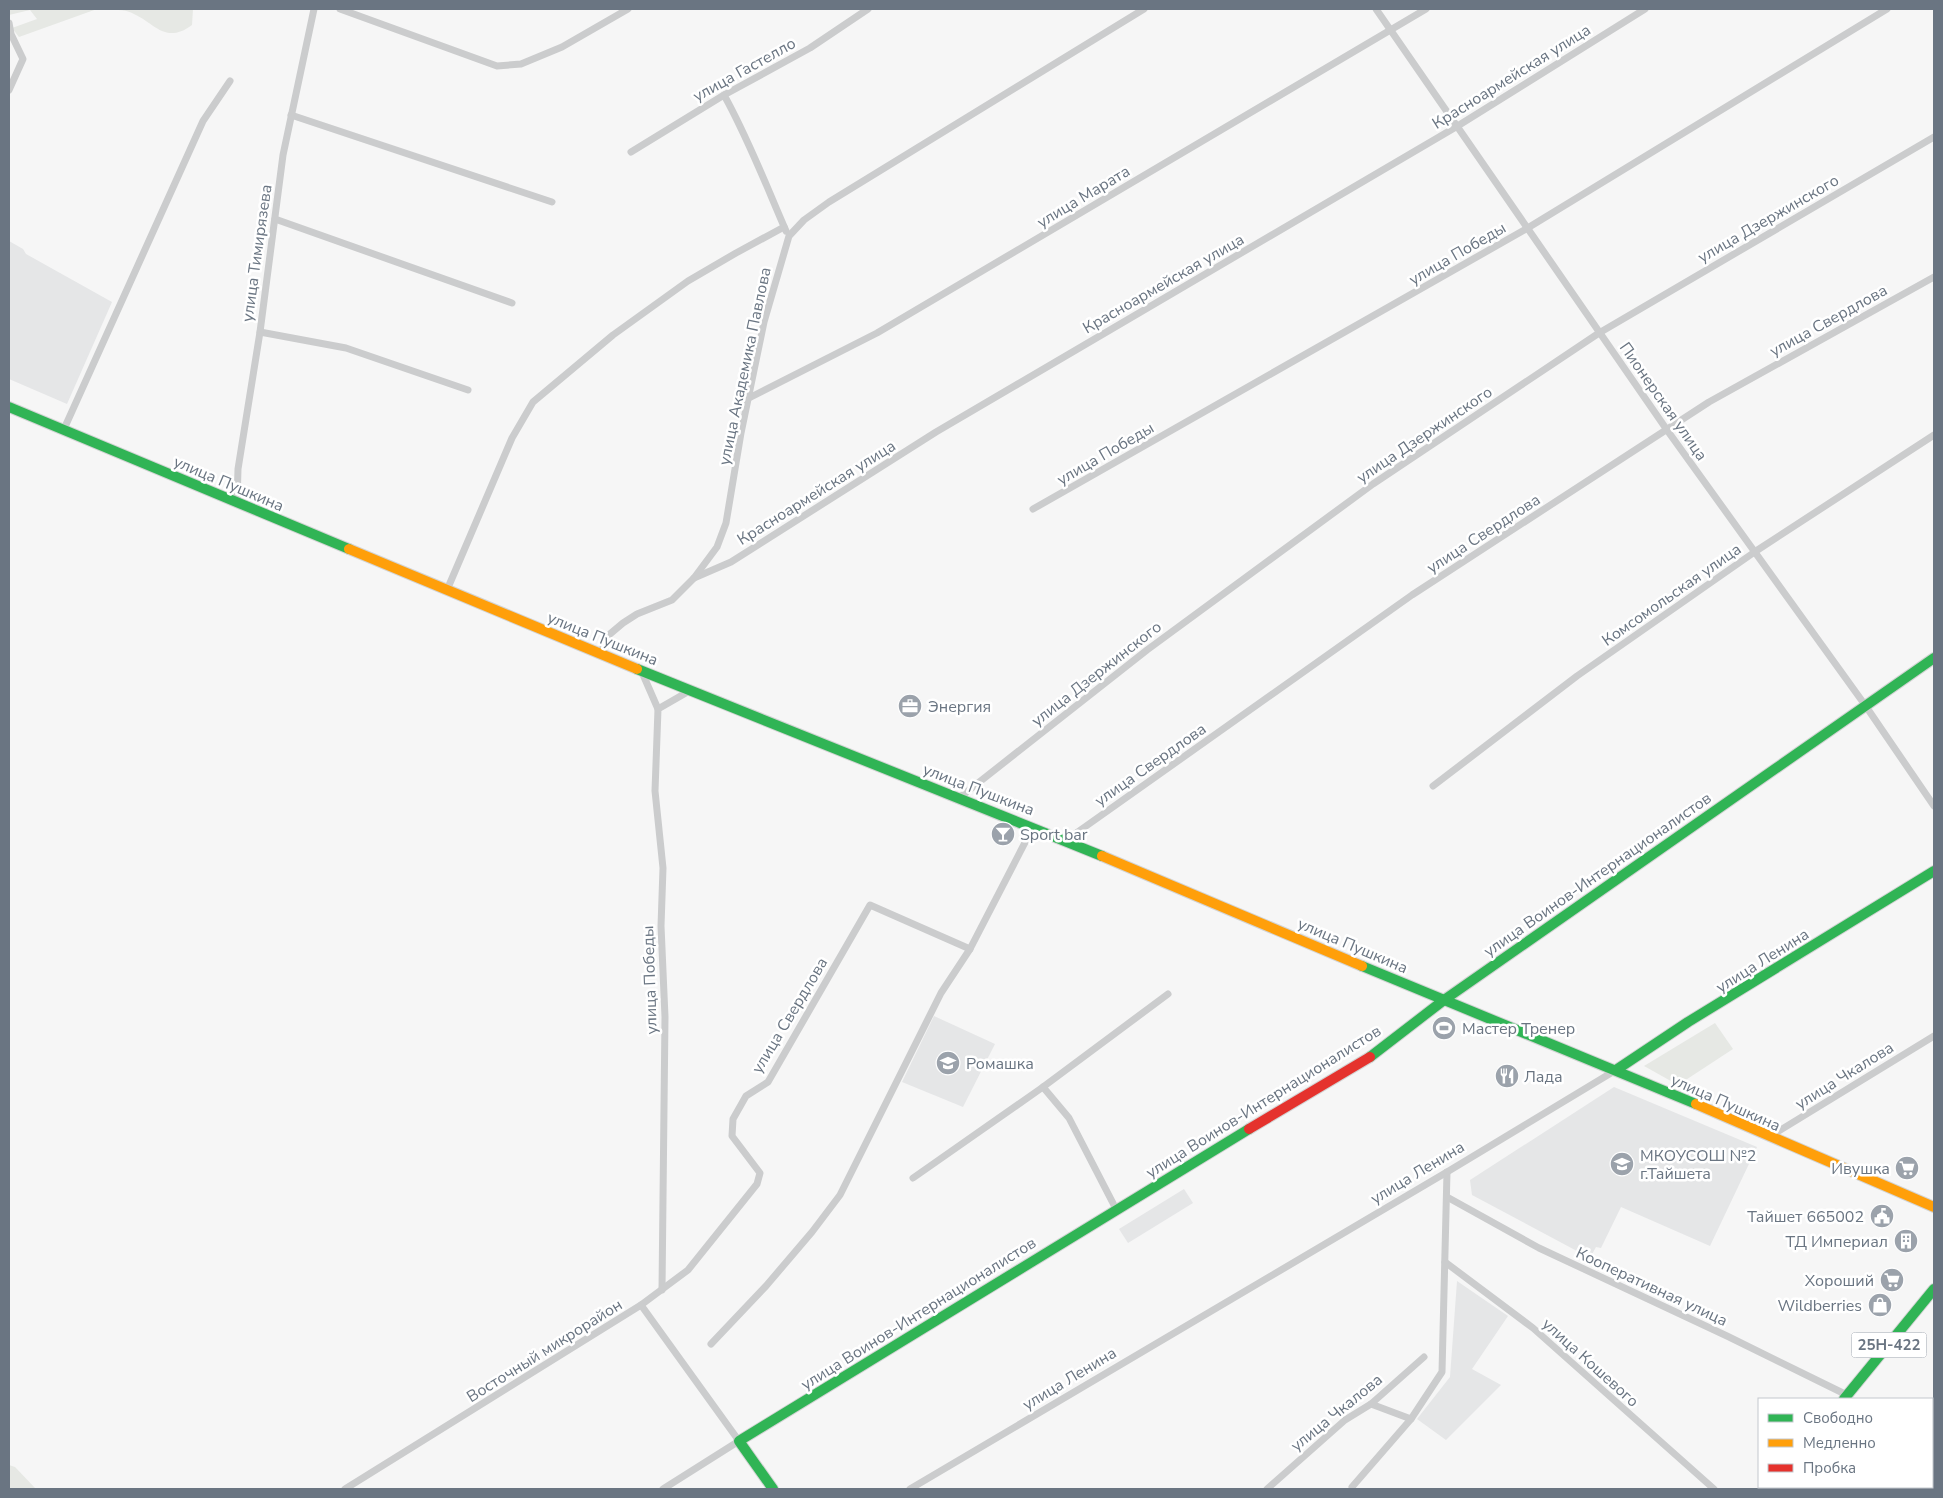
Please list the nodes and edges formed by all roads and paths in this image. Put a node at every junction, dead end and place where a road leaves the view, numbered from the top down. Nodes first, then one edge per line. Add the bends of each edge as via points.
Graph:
1 (314, 9) edge
2 (340, 9) edge
3 (628, 9) edge
4 (868, 9) edge
5 (1144, 9) edge
6 (1376, 9) edge
7 (1426, 9) edge
8 (1645, 9) edge
9 (1887, 9) edge
10 (9, 24) edge
11 (1390, 30) junction
12 (230, 81) dead end
13 (9, 90) edge
14 (724, 94) junction
15 (291, 115) junction
16 (1456, 127) junction
17 (1934, 137) edge
18 (632, 152) dead end
19 (552, 202) dead end
20 (275, 219) junction
21 (784, 227) junction
22 (1526, 229) junction
23 (789, 236) junction
24 (1934, 277) edge
25 (512, 303) dead end
26 (260, 332) junction
27 (1599, 333) junction
28 (468, 390) dead end
29 (749, 398) junction
30 (9, 407) edge
31 (64, 429) junction
32 (1667, 430) junction
33 (1934, 435) edge
34 (237, 503) junction
35 (1033, 509) dead end
36 (1756, 551) junction
37 (694, 578) junction
38 (447, 590) junction
39 (602, 654) junction
40 (1934, 658) edge
41 (641, 670) junction
42 (691, 690) junction
43 (1865, 705) junction
44 (658, 709) junction
45 (1433, 786) dead end
46 (959, 798) junction
47 (1934, 806) edge
48 (1033, 827) junction
49 (1065, 841) junction
50 (1934, 872) edge
51 (970, 949) junction
52 (1168, 994) dead end
53 (1444, 1000) junction
54 (1934, 1036) edge
55 (1616, 1070) junction
56 (1043, 1087) junction
57 (1769, 1137) junction
58 (1447, 1172) junction
59 (913, 1178) dead end
60 (1447, 1198) junction
61 (1934, 1207) edge
62 (1116, 1208) junction
63 (1445, 1262) junction
64 (1934, 1289) edge
65 (662, 1290) junction
66 (641, 1305) junction
67 (711, 1344) dead end
68 (1424, 1357) dead end
69 (1845, 1397) edge
70 (1371, 1404) junction
71 (1412, 1419) junction
72 (739, 1442) junction
73 (1352, 1487) dead end
74 (345, 1489) edge
75 (663, 1489) edge
76 (773, 1489) edge
77 (910, 1489) edge
78 (1266, 1489) edge
79 (1714, 1489) edge

1 - 15 street, улица Тимирязева
2 - 3 street via 497,66 521,64 562,47
4 - 14 street, улица Гастелло via 810,48
5 - 23 street, улица Академика Павлова via 829,202
6 - 11 street, Пионерская улица
7 - 11 street, улица Марата
8 - 16 street, Красноармейская улица
9 - 22 street, улица Победы
10 - 13 street via 23,59
11 - 16 street, Пионерская улица
11 - 29 street, улица Марата via 877,333
12 - 31 street via 203,121
14 - 18 street, улица Гастелло
14 - 21 street via 742,127
15 - 19 street
15 - 20 street, улица Тимирязева
16 - 22 street, Пионерская улица
16 - 37 street, Красноармейская улица via 944,427 731,562
17 - 27 street, улица Дзержинского
20 - 25 street
20 - 26 street, улица Тимирязева
21 - 23 street
21 - 38 street via 688,281 613,335 533,402 512,438
22 - 27 street, Пионерская улица
22 - 35 street, улица Победы
23 - 29 street, улица Академика Павлова via 764,322
24 - 32 street, улица Свердлова via 1709,402
26 - 28 street via 346,348
26 - 34 street, улица Тимирязева via 238,469
27 - 32 street, Пионерская улица
27 - 46 street, улица Дзержинского via 1365,490 1146,650
29 - 37 street, улица Академика Павлова via 726,523 717,547
30 - 31 main road, улица Пушкина
31 - 34 main road, улица Пушкина
32 - 36 street, Пионерская улица
32 - 49 street, улица Свердлова via 1412,595
33 - 36 street, Комсомольская улица
34 - 38 main road, улица Пушкина
36 - 43 street, Пионерская улица
36 - 45 street, Комсомольская улица via 1577,676
37 - 39 street, улица Академика Павлова via 672,600 623,623 604,639
38 - 39 main road, улица Пушкина
39 - 41 main road, улица Пушкина
40 - 43 main road, улица Воинов-Интернационалистов
41 - 42 main road, улица Пушкина
41 - 44 street
42 - 44 street
42 - 46 main road, улица Пушкина
43 - 47 street, Пионерская улица
43 - 53 main road, улица Воинов-Интернационалистов
44 - 65 street, улица Победы via 655,791 663,868 661,926 665,1016
46 - 48 main road, улица Пушкина
48 - 49 main road, улица Пушкина
48 - 51 street
49 - 53 main road, улица Пушкина
50 - 55 main road, улица Ленина via 1688,1022
51 - 65 street, улица Свердлова via 870,906 768,1082 746,1096 733,1119 732,1136 760,1173 757,1184 688,1270
51 - 67 street via 941,992 840,1195 766,1286
52 - 56 street
53 - 55 main road, улица Пушкина
53 - 62 main road, улица Воинов-Интернационалистов via 1369,1057
54 - 57 street, улица Чкалова
55 - 57 main road, улица Пушкина
55 - 58 street, улица Ленина
56 - 59 street
56 - 62 street via 1069,1118
57 - 61 main road, улица Пушкина
58 - 60 street
58 - 77 street, улица Ленина
60 - 63 street
60 - 69 street, Кооперативная улица via 1539,1248 1727,1336
62 - 72 main road, улица Воинов-Интернационалистов
63 - 71 street via 1442,1372
63 - 79 street, улица Кошевого via 1533,1328
64 - 69 main road, 25Н-422
65 - 66 street, улица Свердлова
66 - 72 street, Восточный микрорайон
66 - 74 street, Восточный микрорайон
68 - 70 street, улица Чкалова
70 - 71 street
70 - 78 street, улица Чкалова via 1345,1420
71 - 73 street
72 - 75 street
72 - 76 main road

